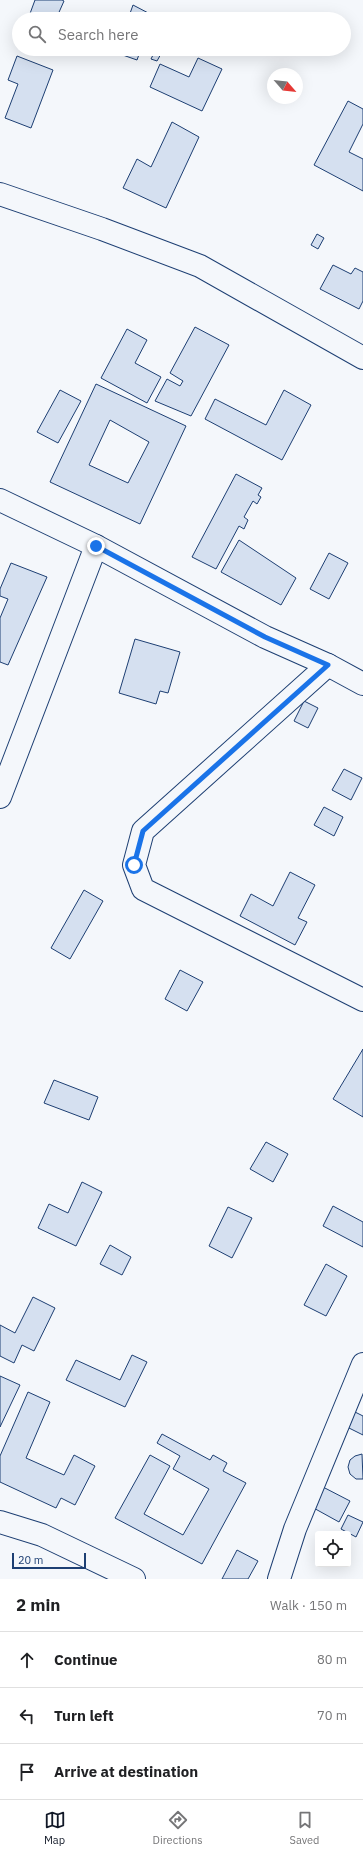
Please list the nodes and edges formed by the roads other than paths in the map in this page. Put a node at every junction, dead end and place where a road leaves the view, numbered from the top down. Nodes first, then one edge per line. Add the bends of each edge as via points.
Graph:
1 (0, 194) edge
2 (363, 358) edge
3 (0, 500) edge
4 (96, 546) junction
5 (328, 665) junction
6 (363, 684) edge
7 (0, 797) edge
8 (363, 1000) edge
9 (363, 1364) edge
10 (0, 1522) edge
11 (134, 1579) edge
12 (279, 1579) edge

1 - 2 street via 200,266
3 - 4 street
4 - 5 street via 265,637
4 - 7 street
5 - 6 street
5 - 8 street via 143,831 134,865 143,889
9 - 12 street via 295,1530
10 - 11 street via 42,1535

